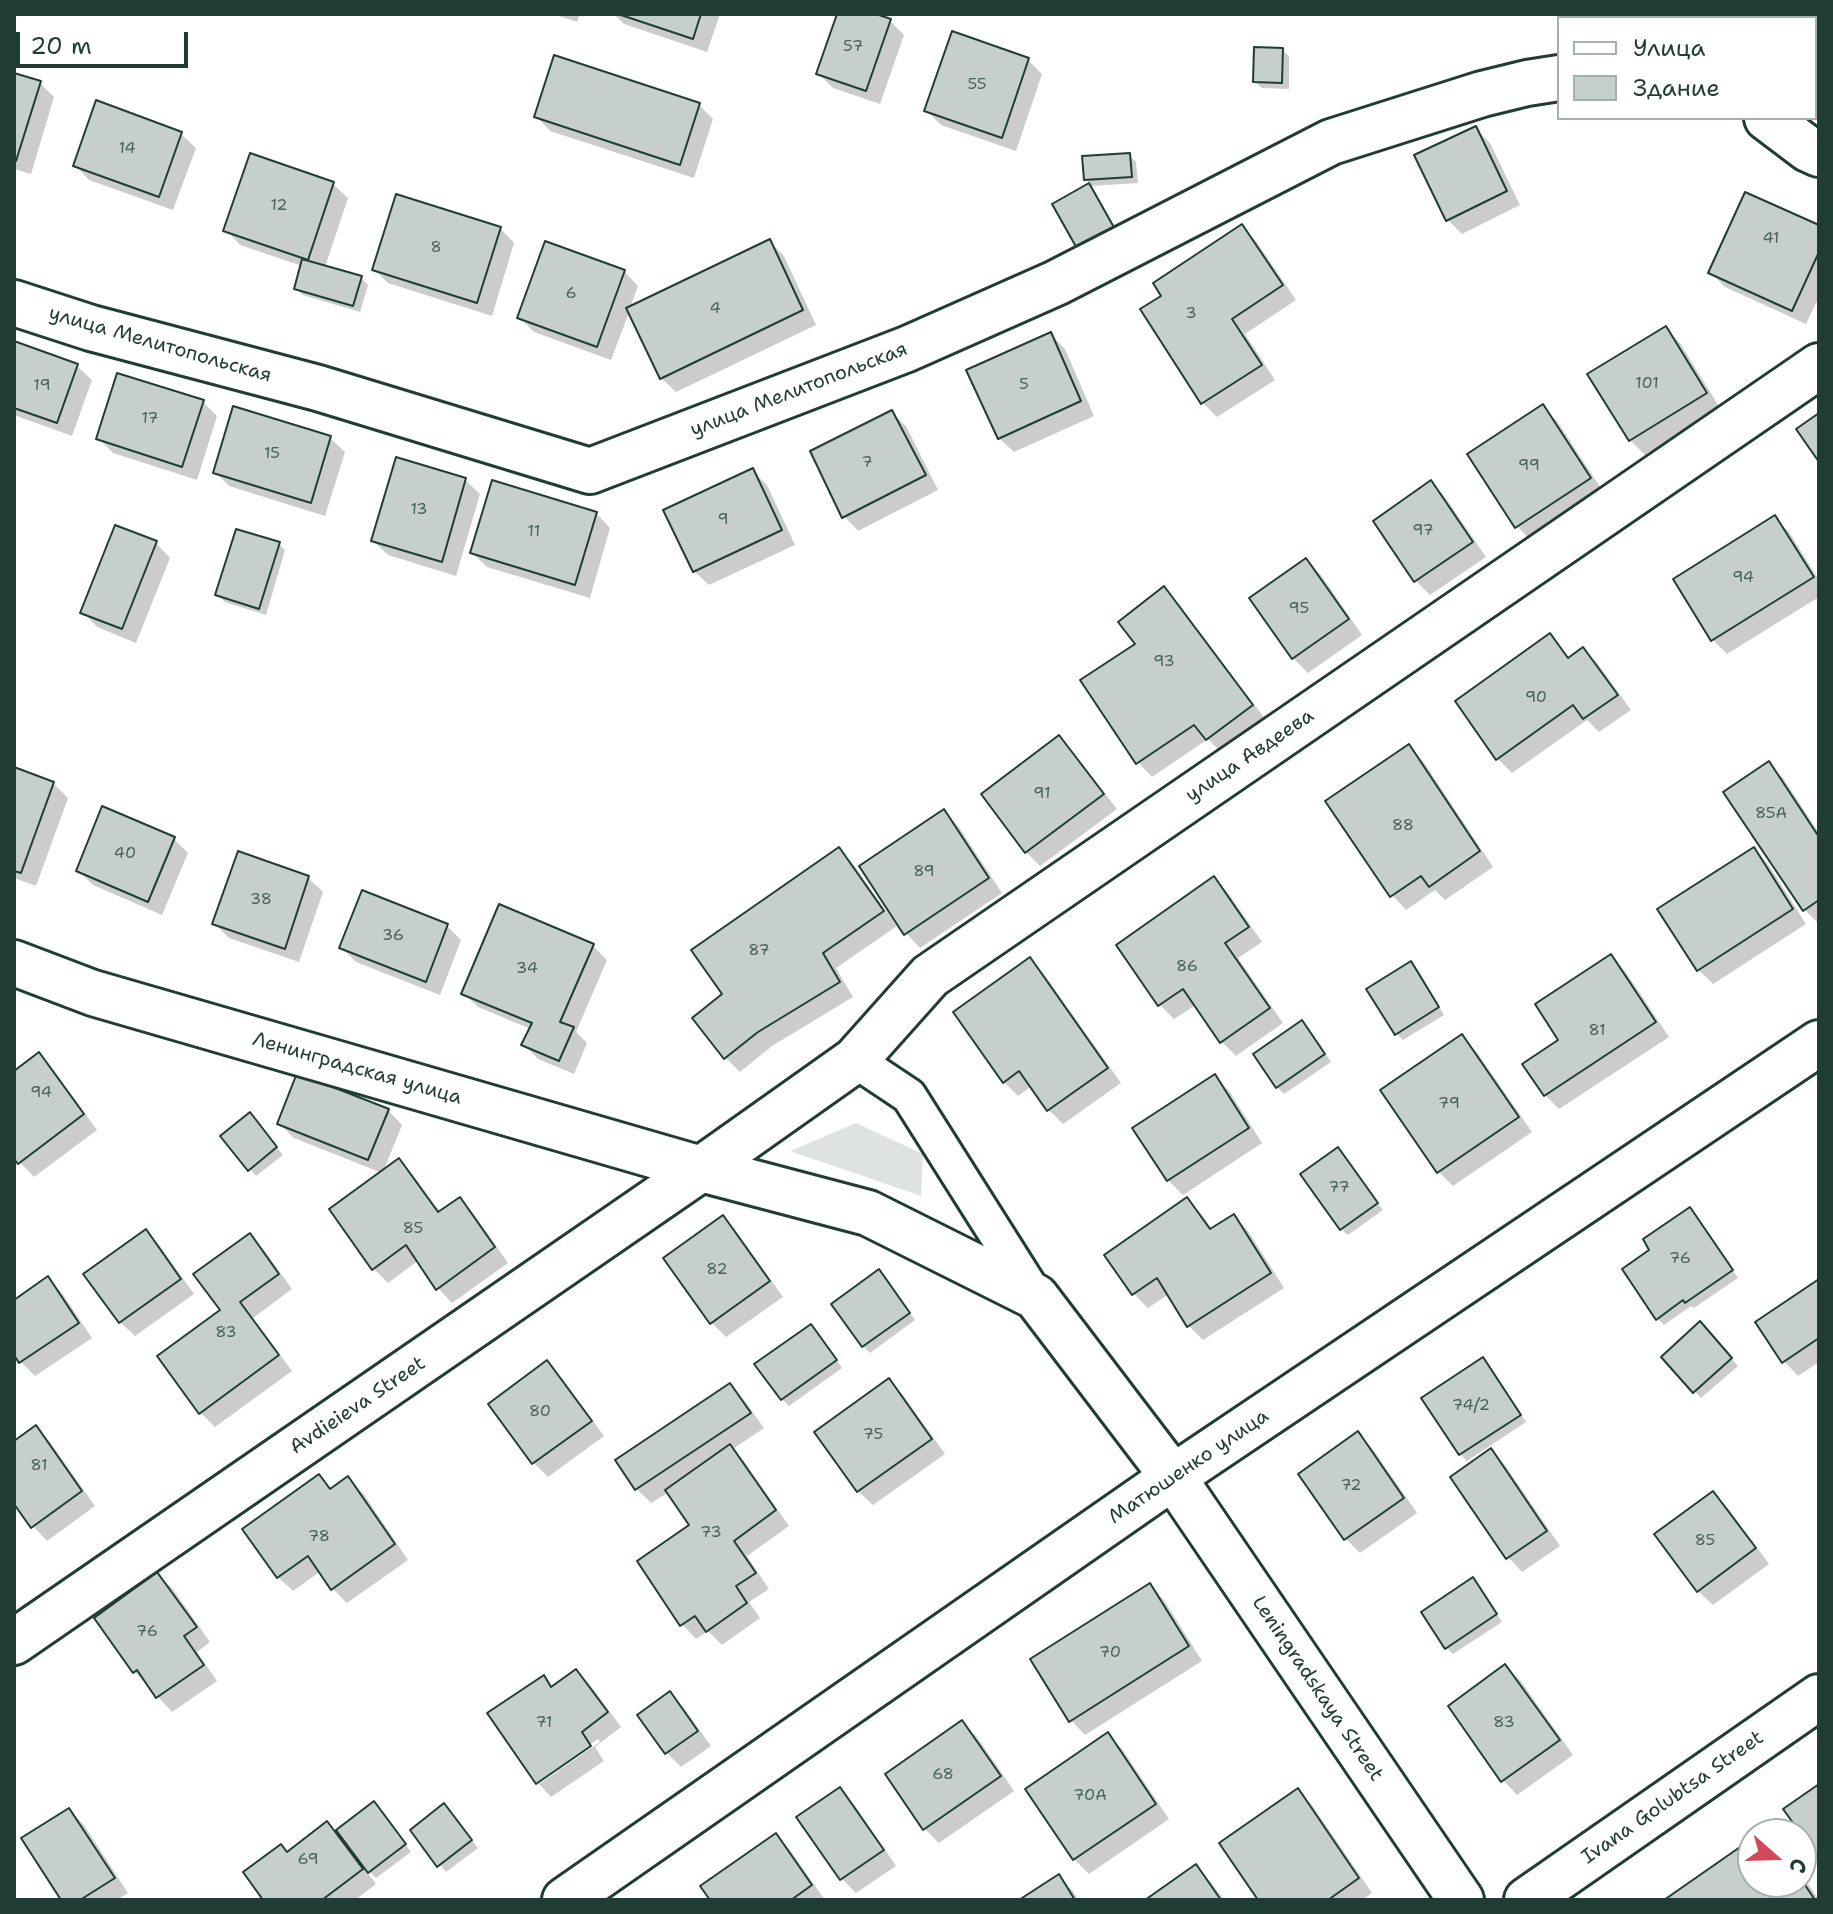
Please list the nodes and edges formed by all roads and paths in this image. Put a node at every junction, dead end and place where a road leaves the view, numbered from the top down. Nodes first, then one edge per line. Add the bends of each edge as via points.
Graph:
1 (1557, 78) edge
2 (1771, 120) edge
3 (1815, 143) edge
4 (14, 303) edge
5 (1819, 366) edge
6 (14, 963) edge
7 (14, 989) edge
8 (93, 993) junction
9 (1819, 1043) edge
10 (855, 1060) junction
11 (701, 1169) junction
12 (1036, 1297) junction
13 (1173, 1477) junction
14 (14, 1642) edge
15 (1819, 1697) edge
16 (565, 1900) edge
17 (1461, 1900) edge
18 (1527, 1900) edge

1 - 4 street, улица Мелитопольская via 1482,94 1331,142 1056,283 907,349 590,471
2 - 3 street
5 - 10 street, улица Авдеева via 930,976
6 - 8 street, Ленинградская улица
7 - 8 street
8 - 11 street, Ленинградская улица
9 - 13 street, Матюшенко улица
10 - 11 street, улица Авдеева
10 - 12 lane via 909,1096
11 - 12 street, Ленинградская улица via 868,1213
11 - 14 street, Avdieieva Street
12 - 13 street, Leningradskaya Street
13 - 16 street, Матюшенко улица
13 - 17 street, Leningradskaya Street
15 - 18 street, Ivana Golubtsa Street

